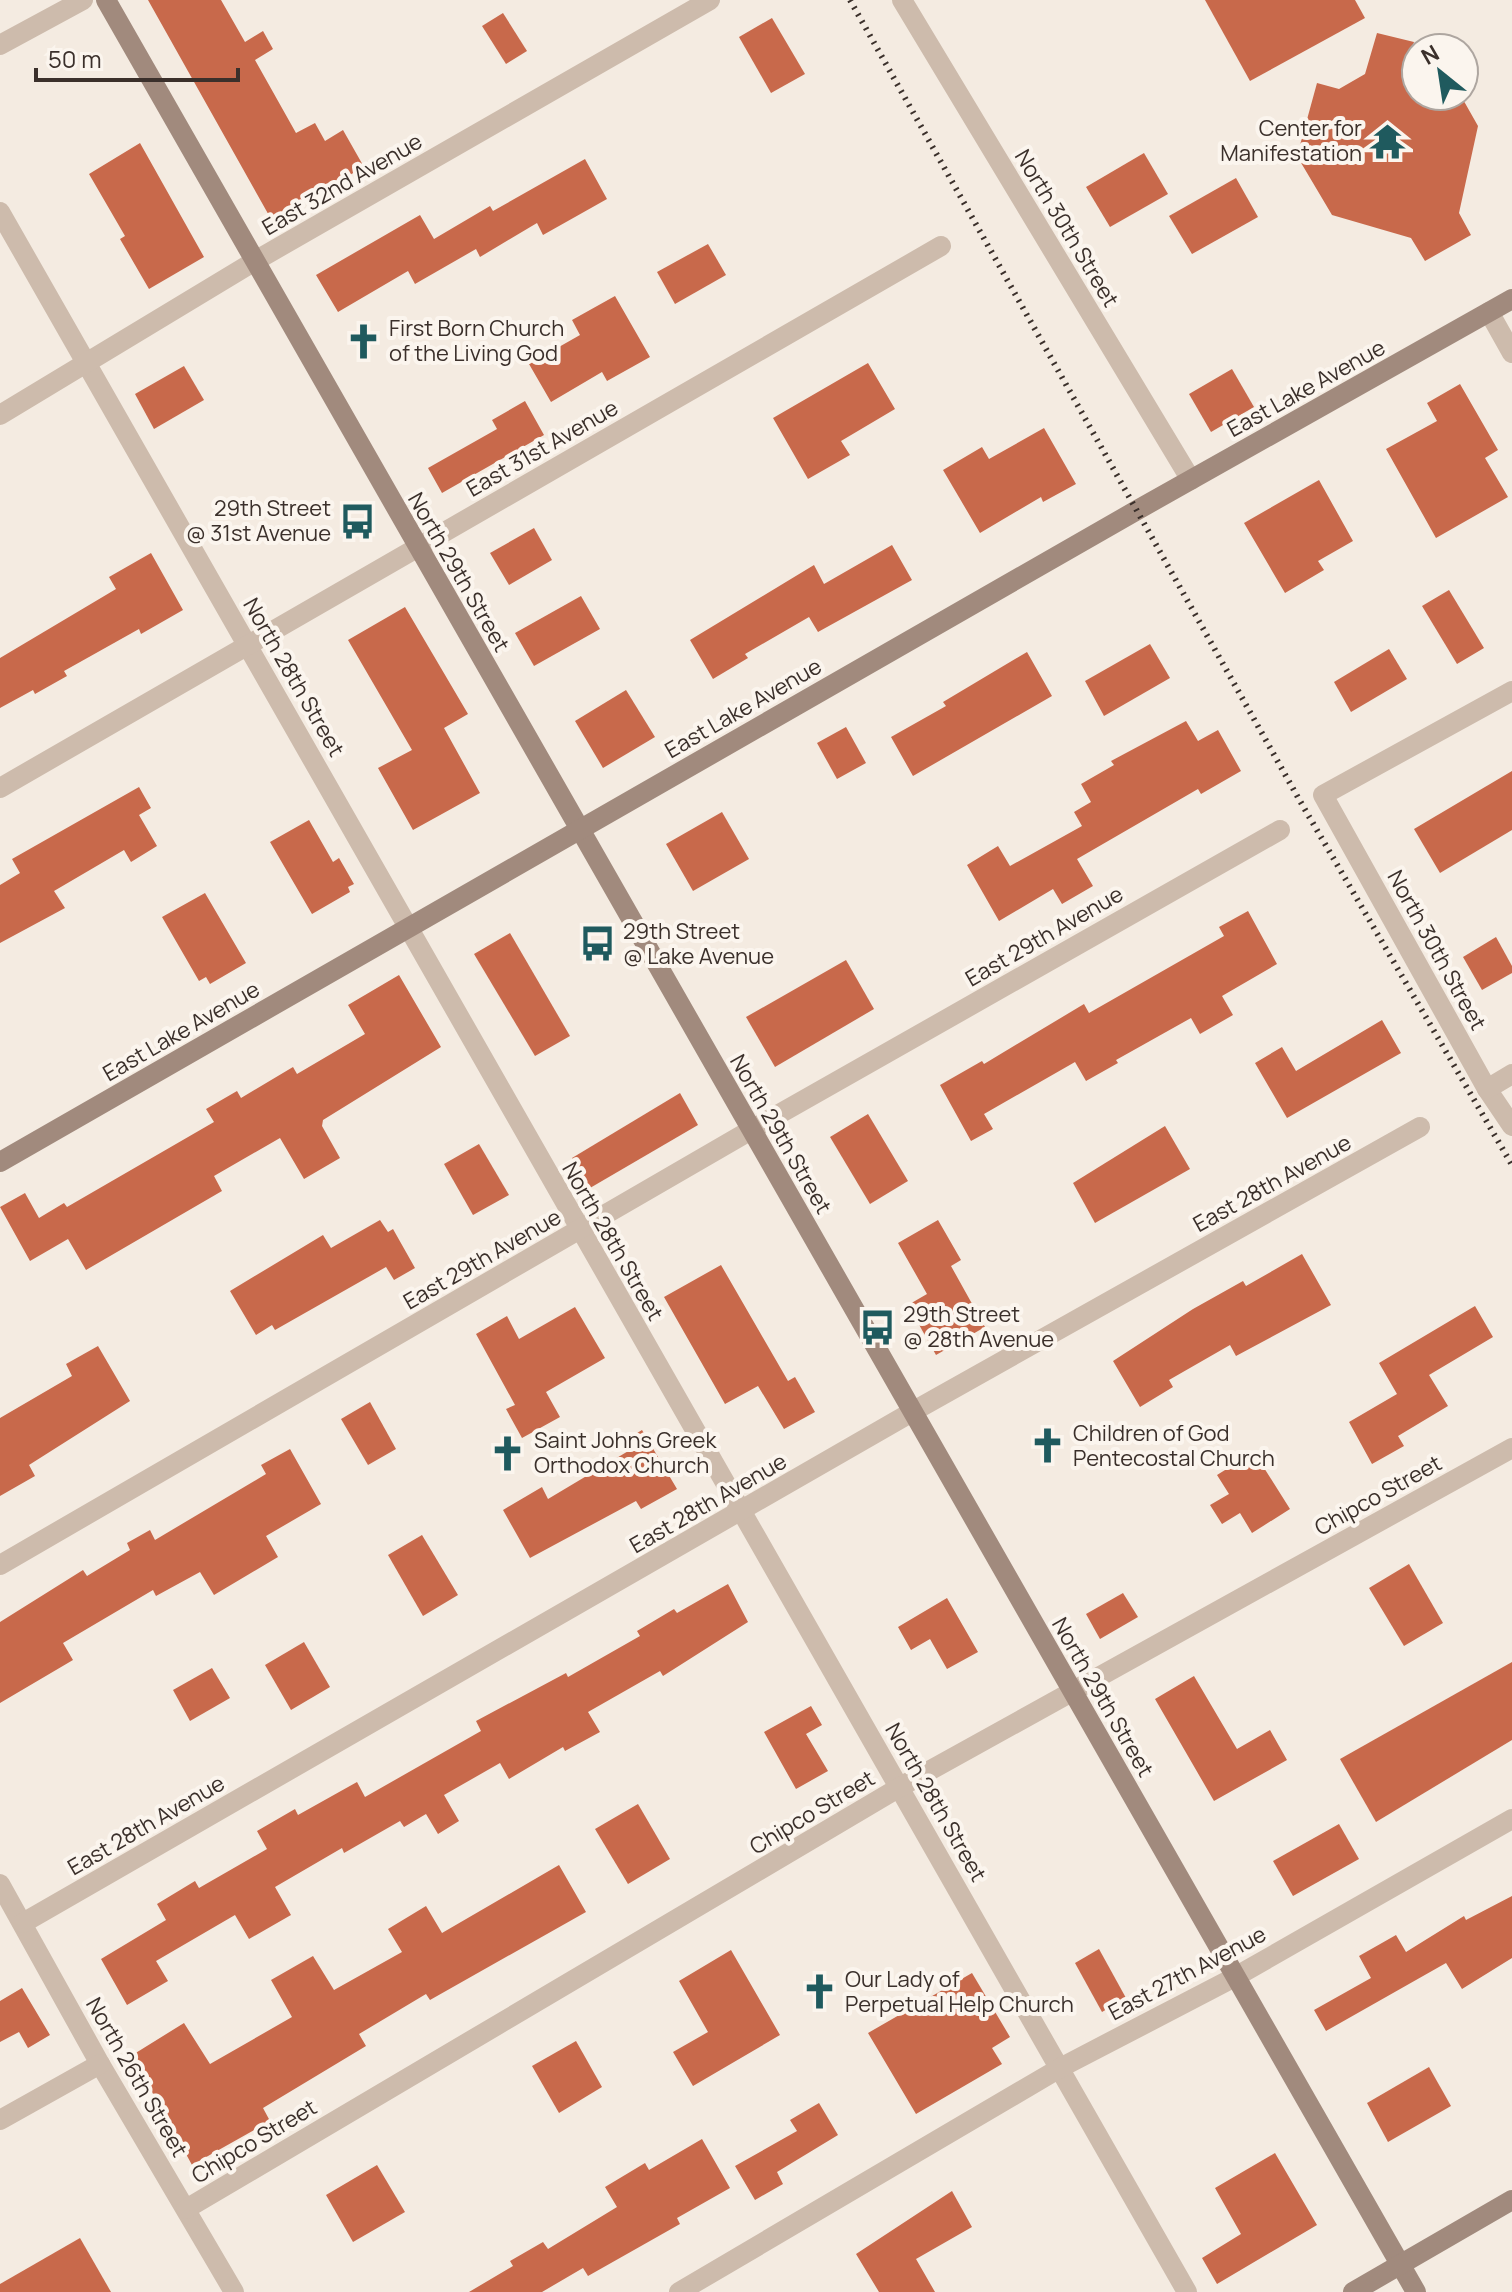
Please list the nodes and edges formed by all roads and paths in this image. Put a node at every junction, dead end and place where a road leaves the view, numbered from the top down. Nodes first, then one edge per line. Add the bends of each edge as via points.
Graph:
1 (83, 0) edge
2 (106, 0) edge
3 (710, 0) edge
4 (902, 0) edge
5 (0, 45) edge
6 (0, 212) edge
7 (941, 246) dead end
8 (255, 261) junction
9 (1512, 299) edge
10 (1489, 312) junction
11 (1512, 353) edge
12 (89, 364) junction
13 (0, 415) edge
14 (1191, 480) junction
15 (417, 548) junction
16 (248, 645) junction
17 (1512, 691) edge
18 (0, 788) edge
19 (580, 829) junction
20 (1280, 830) dead end
21 (408, 928) junction
22 (1512, 1074) edge
23 (1487, 1089) junction
24 (1512, 1126) edge
25 (1420, 1127) dead end
26 (751, 1130) junction
27 (0, 1162) edge
28 (579, 1231) junction
29 (912, 1412) junction
30 (1512, 1448) edge
31 (743, 1511) junction
32 (0, 1565) edge
33 (1073, 1693) junction
34 (900, 1787) junction
35 (1512, 1819) edge
36 (0, 1884) edge
37 (23, 1923) junction
38 (1235, 1977) junction
39 (100, 2064) junction
40 (1060, 2068) junction
41 (0, 2120) edge
42 (1512, 2200) edge
43 (186, 2209) junction
44 (1400, 2265) junction
45 (234, 2292) edge
46 (679, 2292) edge
47 (1187, 2292) edge
48 (1353, 2292) edge
49 (1416, 2292) edge

1 - 5 street
2 - 8 street, North 29th Street
3 - 8 street, East 32nd Avenue
4 - 14 street, North 30th Street
6 - 12 street, North 28th Street
7 - 15 street, East 31st Avenue
8 - 12 street, East 32nd Avenue
8 - 15 street, North 29th Street
9 - 10 street, East Lake Avenue
10 - 11 street
10 - 14 street, East Lake Avenue
12 - 13 street, East 32nd Avenue
12 - 16 street, North 28th Street
14 - 19 street, East Lake Avenue
15 - 16 street, East 31st Avenue
15 - 19 street, North 29th Street
16 - 18 street, East 31st Avenue
16 - 21 street, North 28th Street
17 - 23 street, North 30th Street via 1323,795
19 - 21 street, East Lake Avenue
19 - 26 street, North 29th Street
20 - 26 street, East 29th Avenue
21 - 27 street, East Lake Avenue
21 - 28 street, North 28th Street
22 - 23 street
23 - 24 street, North 30th Street
25 - 29 street, East 28th Avenue
26 - 28 street, East 29th Avenue
26 - 29 street, North 29th Street
28 - 31 street, North 28th Street
28 - 32 street, East 29th Avenue
29 - 31 street, East 28th Avenue
29 - 33 street, North 29th Street
30 - 33 street, Chipco Street
31 - 34 street, North 28th Street
31 - 37 street, East 28th Avenue
33 - 34 street, Chipco Street
33 - 38 street, North 29th Street
34 - 40 street, North 28th Street
34 - 43 street, Chipco Street
35 - 38 street, East 27th Avenue
36 - 37 street, North 26th Street
37 - 39 street, North 26th Street
38 - 40 street, East 27th Avenue
38 - 44 street, North 29th Street
39 - 41 street
39 - 43 street, North 26th Street
40 - 46 street, East 27th Avenue
40 - 47 street, North 28th Street
42 - 44 street
43 - 45 street, North 26th Street
44 - 48 street
44 - 49 street, North 29th Street

